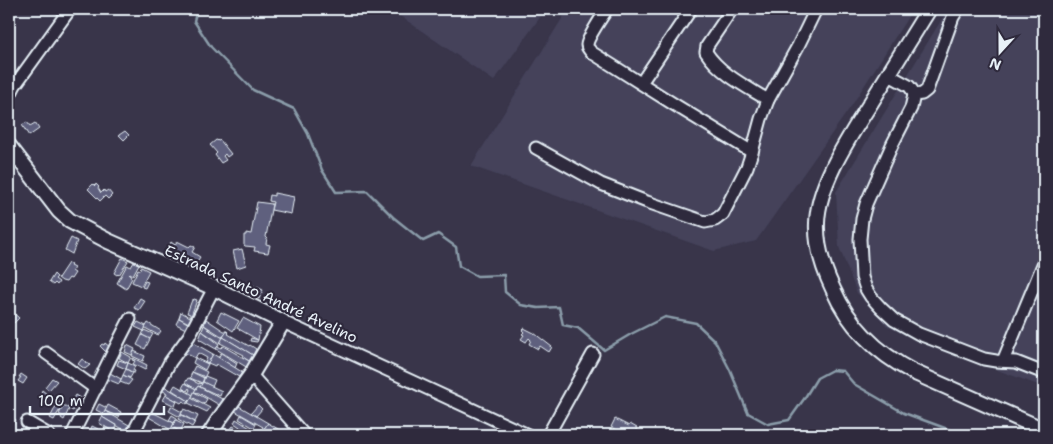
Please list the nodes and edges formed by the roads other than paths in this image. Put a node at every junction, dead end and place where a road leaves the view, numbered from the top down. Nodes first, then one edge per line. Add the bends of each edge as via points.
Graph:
1 (70, 9) edge
2 (607, 9) edge
3 (691, 9) edge
4 (732, 9) edge
5 (816, 9) edge
6 (929, 9) edge
7 (958, 9) edge
8 (889, 75) junction
9 (641, 83) junction
10 (914, 96) junction
11 (9, 98) edge
12 (768, 100) junction
13 (9, 146) edge
14 (536, 148) dead end
15 (752, 152) junction
16 (1044, 262) edge
17 (214, 288) junction
18 (130, 319) dead end
19 (283, 322) junction
20 (46, 353) dead end
21 (593, 354) dead end
22 (1003, 361) junction
23 (1044, 373) edge
24 (251, 375) junction
25 (96, 389) junction
26 (27, 422) dead end
27 (1044, 430) edge
28 (522, 434) edge
29 (49, 435) edge
30 (72, 435) edge
31 (132, 435) edge
32 (209, 435) edge
33 (304, 435) edge
34 (548, 435) edge

1 - 11 street
2 - 9 street via 589,39 588,48
3 - 9 street
4 - 12 street via 706,52 731,76
5 - 12 street
6 - 8 main road
7 - 10 street via 927,90
8 - 10 street via 909,86
8 - 27 main road via 852,133 821,197 818,247 839,304 866,339 897,363
9 - 15 street
10 - 22 street via 862,219 862,277 866,289 880,308 905,327 984,359
12 - 15 street
13 - 17 main road, Estrada Santo André Avelino via 70,221
14 - 15 street via 600,184 705,222 723,214
16 - 22 street
17 - 19 main road, Estrada Santo André Avelino
17 - 31 street
18 - 25 street
19 - 24 main road
19 - 28 street, Estrada Santo André Avelino
20 - 25 street
21 - 34 street
22 - 23 street via 1016,362
24 - 32 main road
24 - 33 street
25 - 30 street
26 - 29 street

